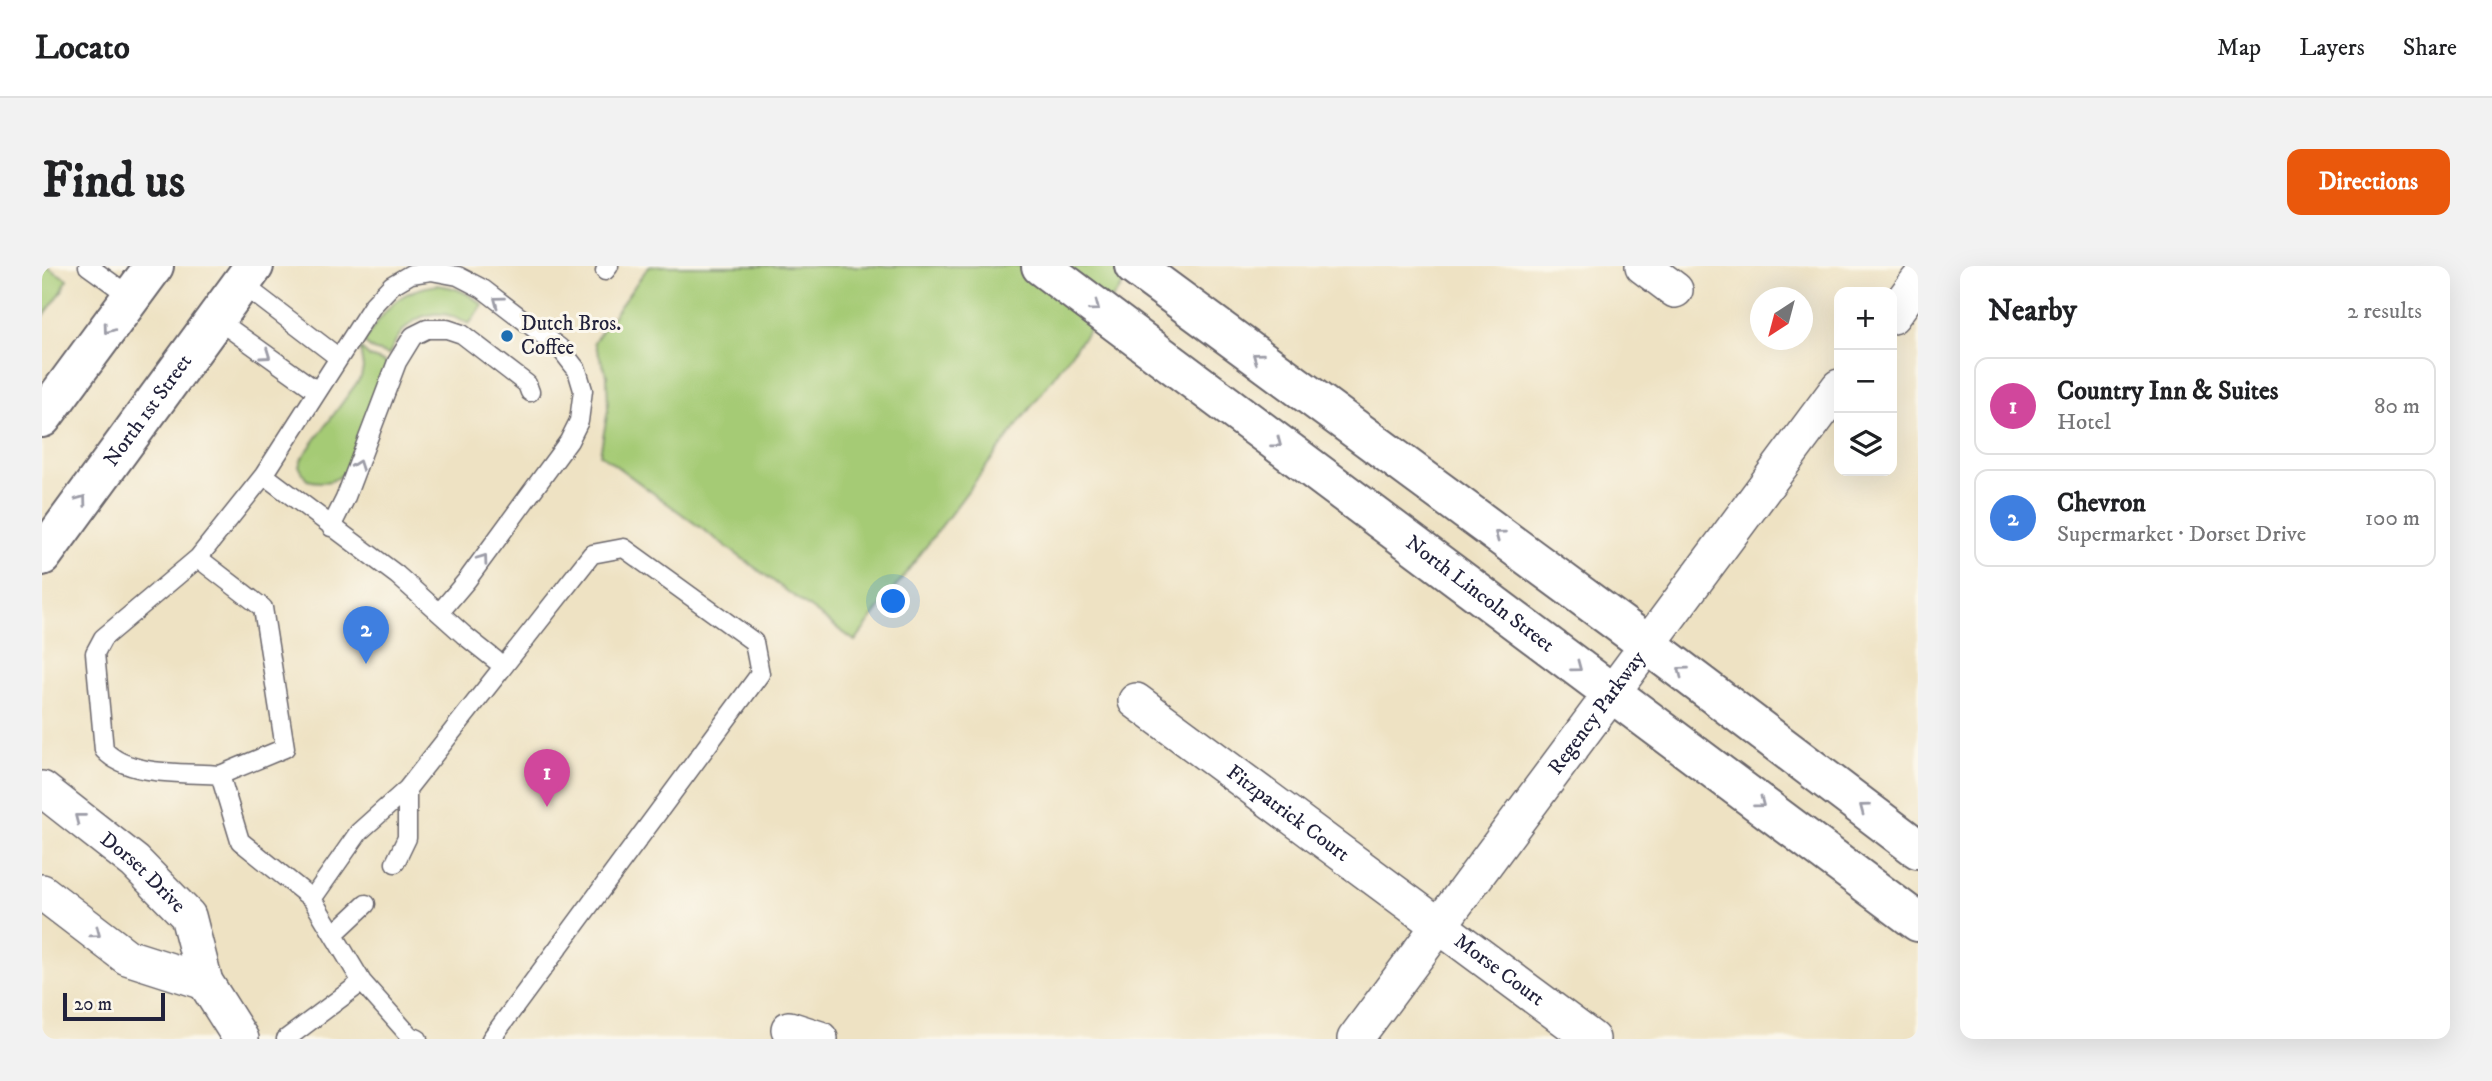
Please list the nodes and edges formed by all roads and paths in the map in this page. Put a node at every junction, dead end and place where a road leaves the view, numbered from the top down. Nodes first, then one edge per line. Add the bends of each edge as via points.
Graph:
1 (88, 266) edge
2 (154, 266) edge
3 (1041, 266) edge
4 (1134, 266) edge
5 (1643, 266) edge
6 (247, 274) edge
7 (1918, 281) edge
8 (1675, 290) dead end
9 (131, 297) junction
10 (1897, 309) edge
11 (215, 318) junction
12 (339, 358) junction
13 (317, 391) junction
14 (530, 392) dead end
15 (1834, 394) edge
16 (42, 418) edge
17 (264, 475) junction
18 (331, 527) junction
19 (42, 556) edge
20 (198, 558) junction
21 (440, 612) junction
22 (1647, 644) junction
23 (503, 666) junction
24 (1612, 693) junction
25 (1136, 701) dead end
26 (220, 775) junction
27 (42, 789) edge
28 (407, 789) junction
29 (1918, 849) edge
30 (396, 863) dead end
31 (42, 892) edge
32 (312, 899) junction
33 (366, 904) dead end
34 (1918, 922) edge
35 (1439, 928) junction
36 (334, 934) junction
37 (205, 982) junction
38 (362, 982) junction
39 (241, 1039) edge
40 (286, 1039) edge
41 (418, 1039) edge
42 (491, 1039) edge
43 (1354, 1039) edge
44 (1592, 1039) edge

1 - 9 lane
2 - 9 street
3 -> 24 street, North Lincoln Street
22 -> 4 street
5 - 8 street
6 - 11 street, North 1st Street
6 - 12 lane
7 - 10 street
9 -> 16 street
11 -> 13 lane
19 -> 11 street, North 1st Street
12 - 13 lane
21 -> 12 lane via 569,441 579,421 583,390 577,370 560,348 483,289 458,276 430,271 411,274 392,285 373,305
13 - 17 lane
18 -> 14 lane via 397,362 414,335 447,328 461,334 527,384
15 - 22 street, Regency Parkway
17 - 18 lane
17 - 20 lane
18 - 21 lane
20 - 26 lane via 263,608 285,748
20 - 26 lane via 103,638 94,653 104,750 114,760 130,768
21 - 23 lane
22 - 24 street, Regency Parkway
29 -> 22 street
23 - 28 lane
23 - 42 lane via 592,554 624,548 754,642 760,674
24 -> 34 street, North Lincoln Street
24 - 35 street, Regency Parkway
25 - 35 street, Fitzpatrick Court
26 - 32 lane via 240,841
37 -> 27 street, Dorset Drive via 188,916 135,862
28 - 30 lane via 407,838
28 - 32 lane via 359,832
31 -> 37 street via 127,957
32 - 36 lane
33 - 36 lane
35 - 43 street, Regency Parkway
35 - 44 street, Morse Court
36 - 38 lane
37 - 39 street, Dorset Drive
38 - 40 lane
38 - 41 lane via 409,1035

